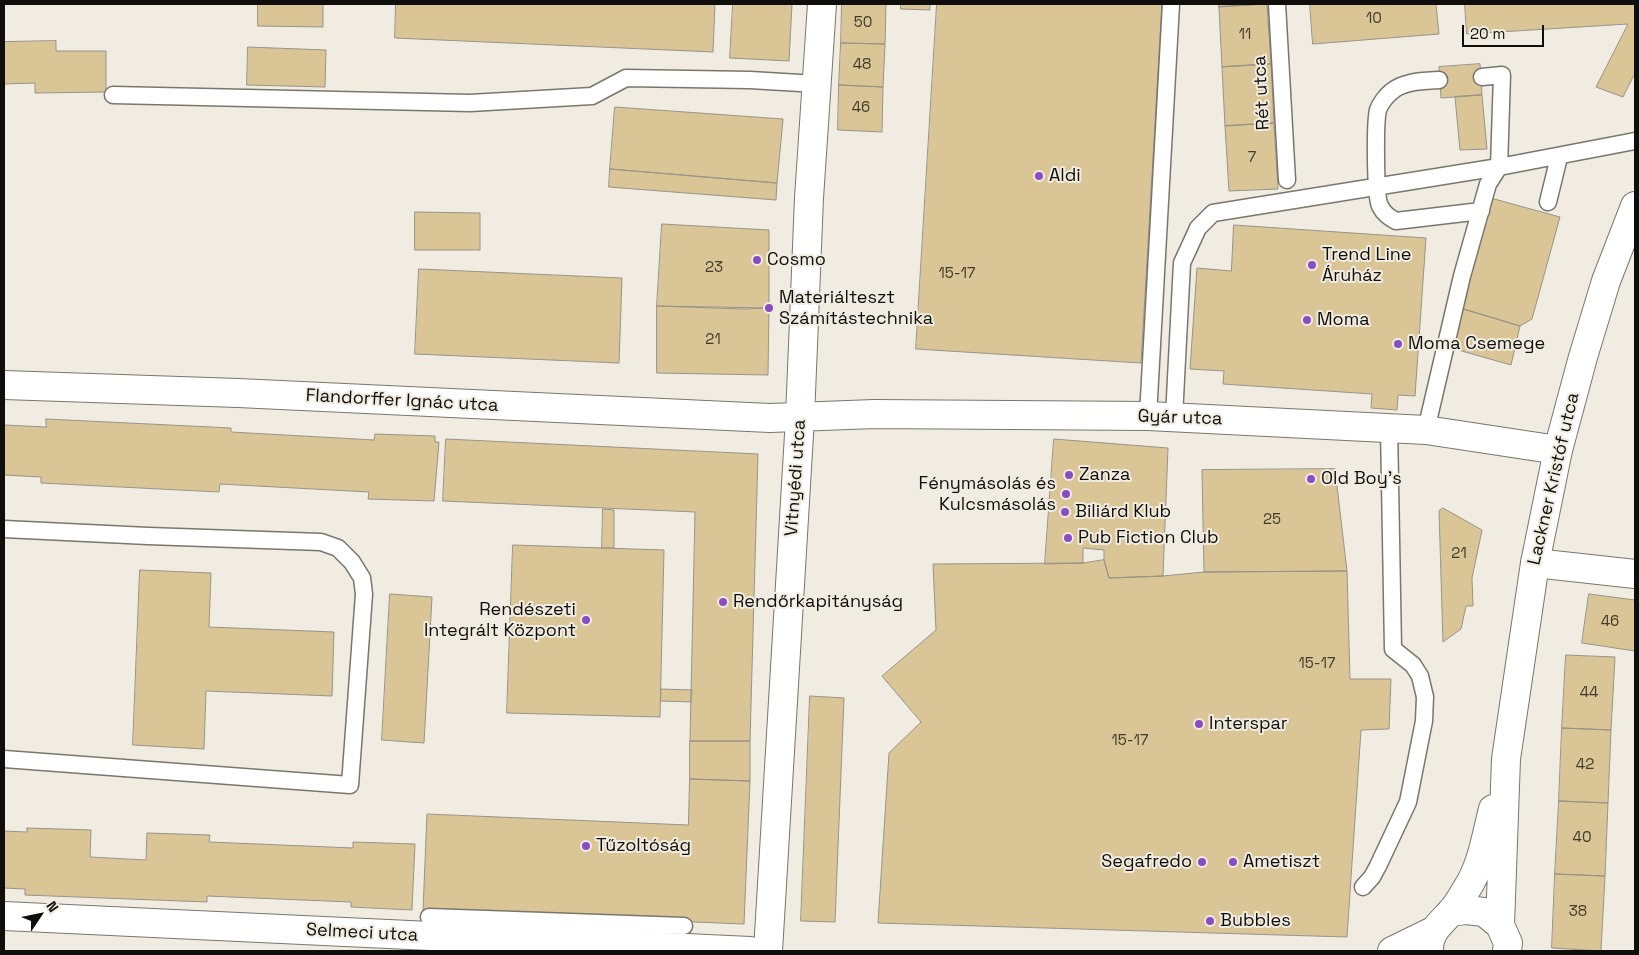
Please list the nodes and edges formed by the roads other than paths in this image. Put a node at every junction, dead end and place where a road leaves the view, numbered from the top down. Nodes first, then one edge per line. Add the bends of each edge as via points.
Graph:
1 (822, 4) edge
2 (1171, 4) edge
3 (1277, 4) edge
4 (1482, 77) dead end
5 (1439, 80) dead end
6 (817, 84) junction
7 (113, 95) dead end
8 (1635, 141) edge
9 (1559, 156) junction
10 (1499, 167) junction
11 (1287, 180) dead end
12 (1376, 186) junction
13 (1548, 202) dead end
14 (1635, 206) edge
15 (1481, 211) junction
16 (4, 385) edge
17 (1161, 417) junction
18 (800, 418) junction
19 (1389, 427) junction
20 (1426, 430) junction
21 (1558, 450) junction
22 (4, 529) edge
23 (1535, 563) junction
24 (1635, 574) edge
25 (1506, 759) junction
26 (4, 760) edge
27 (1363, 887) dead end
28 (4, 916) edge
29 (429, 917) dead end
30 (1500, 925) junction
31 (684, 926) dead end
32 (1437, 932) edge
33 (750, 951) edge
34 (768, 951) edge
35 (1392, 951) edge
36 (1507, 951) edge

1 - 6 street, Vitnyédi utca
2 - 17 lane
3 - 11 lane, Rét utca
4 - 10 lane via 1502,75
5 - 12 lane via 1404,85 1384,99 1378,110
6 - 7 lane via 626,78 592,96 470,103
6 - 18 street, Vitnyédi utca
8 - 9 lane
9 - 10 lane
9 - 13 lane
10 - 12 lane
10 - 15 lane via 1488,184
12 - 15 lane via 1384,213 1396,221
12 - 17 lane via 1213,212 1198,228 1182,263
14 - 21 street, Lackner Kristóf utca via 1606,281
15 - 20 lane
16 - 18 street, Flandorffer Ignác utca
17 - 18 street, Gyár utca via 874,414
17 - 19 street, Gyár utca
18 - 34 street, Vitnyédi utca
19 - 20 street, Gyár utca
19 - 27 lane via 1392,648 1420,676 1425,710 1408,802 1378,866
20 - 21 street, Gyár utca
21 - 23 street, Lackner Kristóf utca
22 - 26 lane via 321,542 338,548 352,562 362,578 364,594 350,785
23 - 24 street
23 - 25 street, Lackner Kristóf utca
25 - 30 street, Lackner Kristóf utca
25 - 32 street, Lackner Kristóf utca via 1479,862 1468,888
28 - 33 street, Selmeci utca
29 - 31 lane
30 - 32 street via 1484,912 1466,910
30 - 36 street, Lackner Kristóf utca via 1508,943
32 - 35 street

